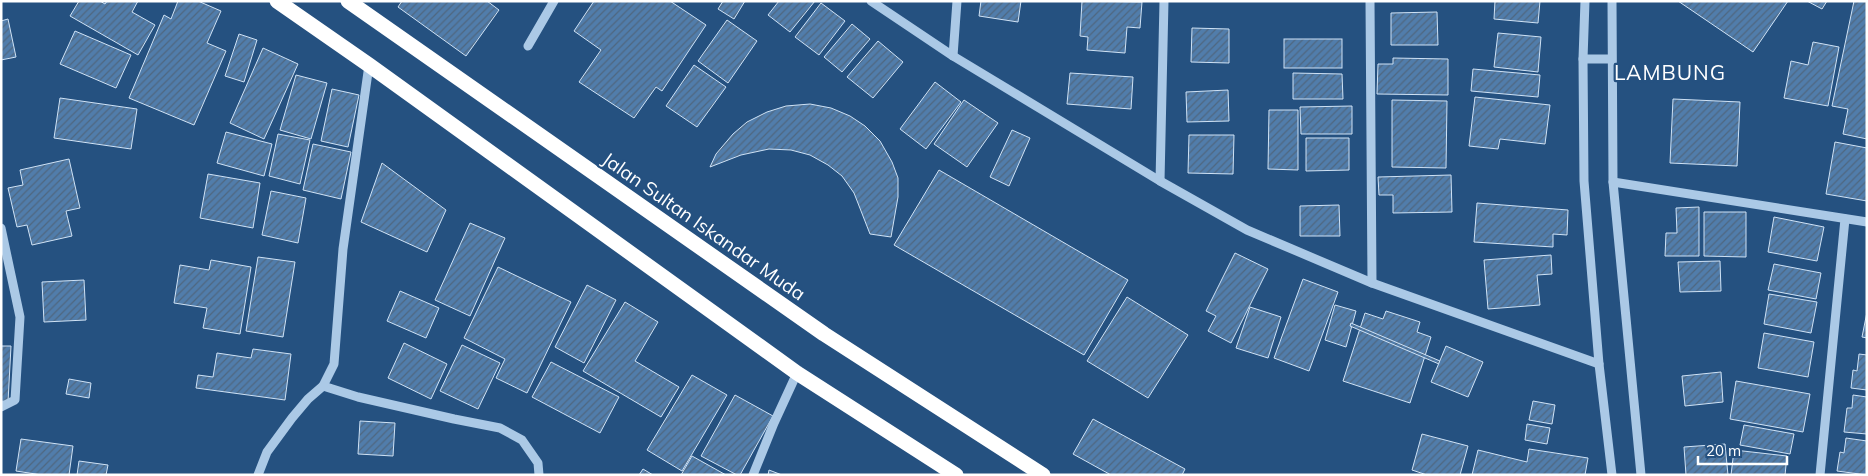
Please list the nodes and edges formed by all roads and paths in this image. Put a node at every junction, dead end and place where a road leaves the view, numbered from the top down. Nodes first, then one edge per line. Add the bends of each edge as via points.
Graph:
1 (277, 1) edge
2 (554, 1) edge
3 (872, 1) edge
4 (957, 1) edge
5 (1164, 1) edge
6 (1370, 1) edge
7 (1585, 1) edge
8 (1612, 1) edge
9 (351, 3) edge
10 (528, 46) dead end
11 (953, 56) junction
12 (1583, 59) junction
13 (1611, 60) junction
14 (369, 65) junction
15 (1160, 181) junction
16 (1613, 182) junction
17 (1845, 219) junction
18 (1867, 222) edge
19 (1, 228) edge
20 (1372, 283) junction
21 (1599, 364) junction
22 (797, 373) junction
23 (323, 386) junction
24 (1, 407) edge
25 (258, 475) edge
26 (540, 475) edge
27 (754, 475) edge
28 (956, 475) edge
29 (1043, 475) edge
30 (1612, 475) edge
31 (1641, 475) edge
32 (1820, 475) edge

1 - 14 highway
2 - 10 street
3 - 11 street
4 - 11 street
5 - 15 street
6 - 20 street
7 - 12 street
8 - 13 street
9 - 29 highway, Jalan Sultan Iskandar Muda via 824,334
11 - 15 street
12 - 13 street
12 - 21 street via 1584,181
13 - 16 street
14 - 22 highway
14 - 23 street via 342,249 334,364
15 - 20 street via 1247,230
16 - 17 street
16 - 31 street
17 - 18 street
17 - 32 street
19 - 24 street via 20,317 15,400
20 - 21 street
21 - 30 street
22 - 27 street
22 - 28 highway
23 - 25 street via 308,399 267,452
23 - 26 street via 358,397 500,428 522,440 538,463

